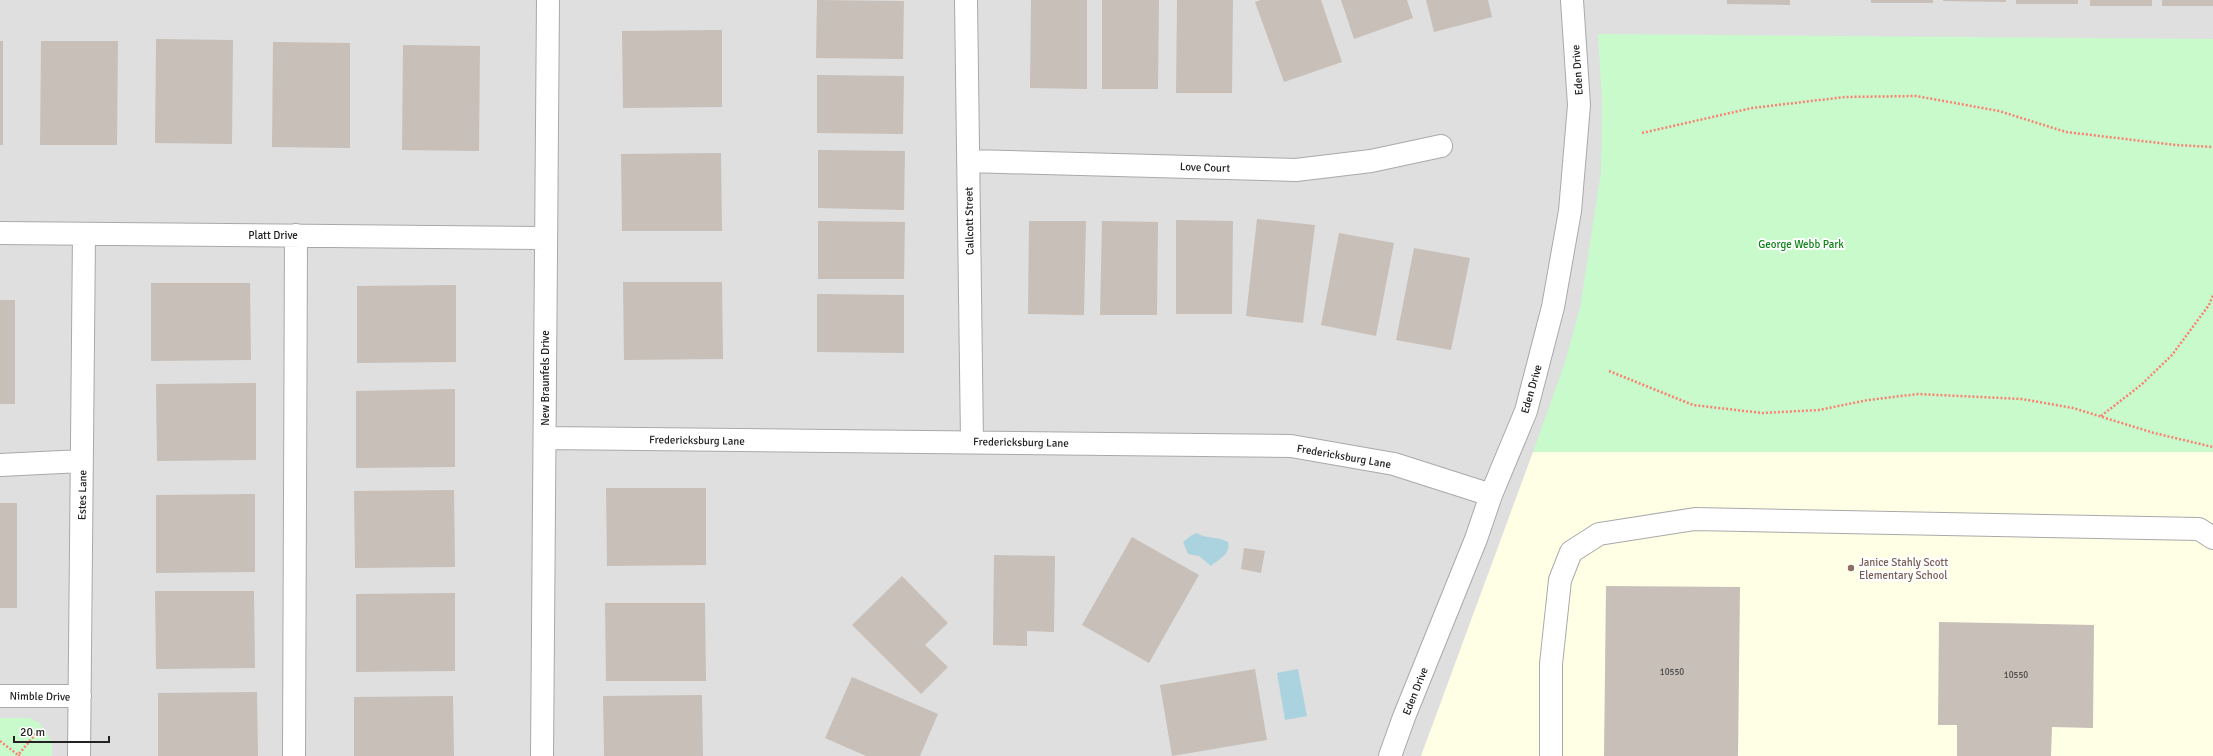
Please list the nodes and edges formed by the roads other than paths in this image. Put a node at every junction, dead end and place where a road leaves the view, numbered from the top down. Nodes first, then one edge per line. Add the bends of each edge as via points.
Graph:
1 (548, 0) edge
2 (966, 0) edge
3 (1572, 0) edge
4 (1441, 146) dead end
5 (968, 161) junction
6 (0, 233) edge
7 (84, 234) junction
8 (296, 236) junction
9 (546, 238) junction
10 (545, 438) junction
11 (972, 441) junction
12 (82, 461) junction
13 (0, 465) edge
14 (1491, 495) junction
15 (2213, 538) edge
16 (0, 696) edge
17 (80, 696) junction
18 (79, 756) edge
19 (294, 756) edge
20 (542, 756) edge
21 (1390, 756) edge
22 (1551, 756) edge

1 - 9 street, New Braunfels Drive
2 - 5 street, Callcott Street
3 - 14 street, Eden Drive via 1579,105 1570,211 1553,307 1526,411
4 - 5 street, Love Court via 1371,161 1296,170
5 - 11 street, Callcott Street
6 - 7 street, Platt Drive
7 - 8 street, Platt Drive
7 - 12 street, Estes Lane
8 - 9 street, Platt Drive
8 - 19 street
9 - 10 street, New Braunfels Drive
10 - 11 street, Fredericksburg Lane
10 - 20 street, New Braunfels Drive
11 - 14 street, Fredericksburg Lane via 1291,446 1394,464
12 - 13 street
12 - 17 street, Estes Lane
14 - 21 street, Eden Drive
15 - 22 street via 2199,529 1695,519 1599,534 1571,552 1560,580 1551,664
16 - 17 street, Nimble Drive
17 - 18 street, Estes Lane

